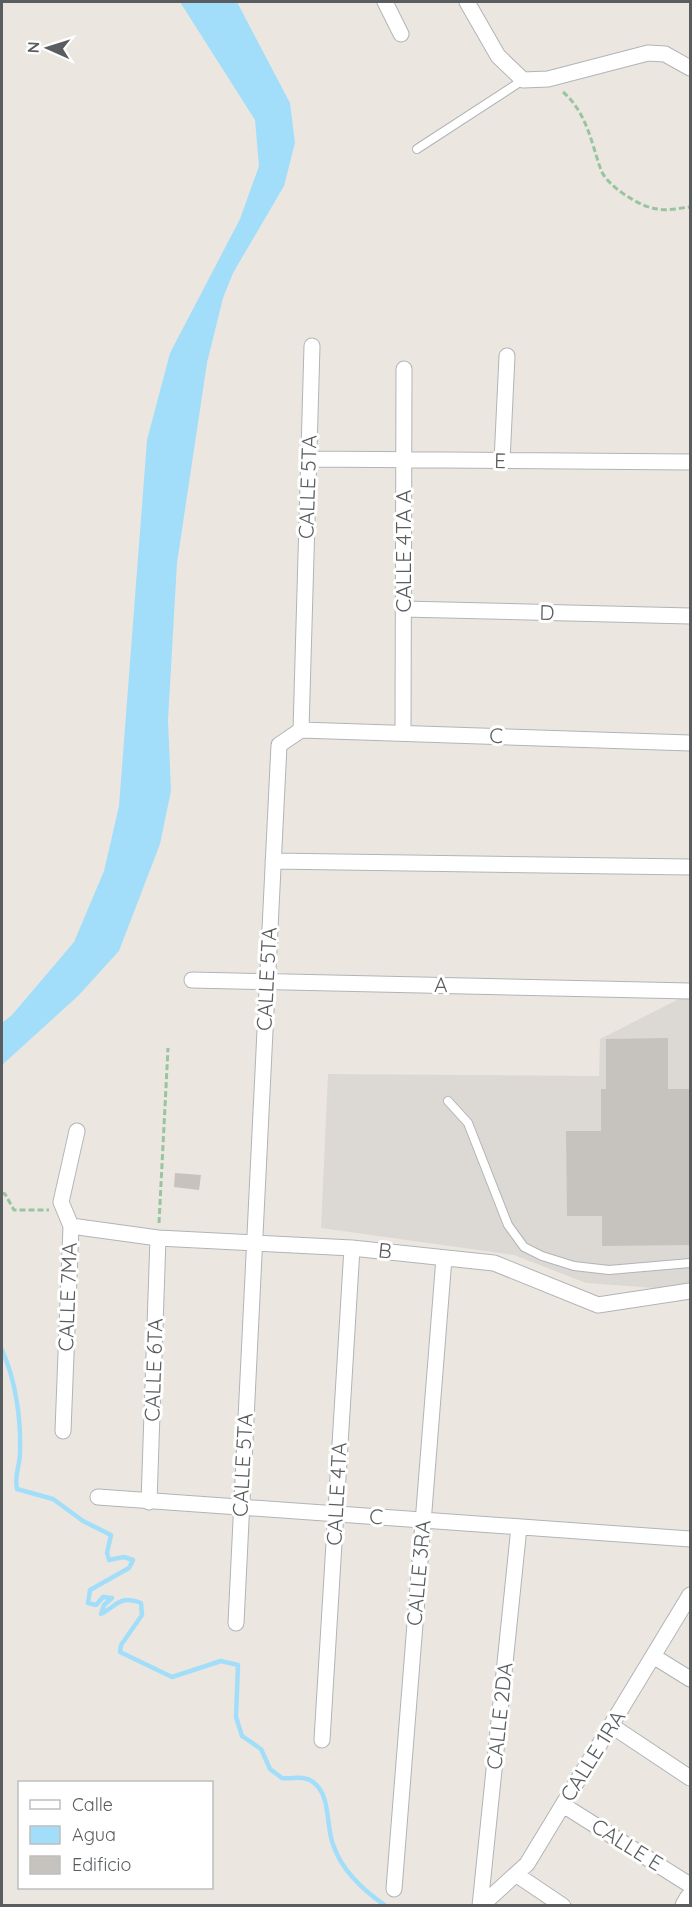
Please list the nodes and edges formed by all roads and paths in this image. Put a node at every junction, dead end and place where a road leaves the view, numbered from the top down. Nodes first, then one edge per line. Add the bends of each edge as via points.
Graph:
1 (385, 2) edge
2 (467, 2) edge
3 (401, 34) dead end
4 (690, 68) edge
5 (548, 79) junction
6 (523, 80) junction
7 (417, 149) dead end
8 (690, 207) edge
9 (312, 346) dead end
10 (507, 356) dead end
11 (404, 369) dead end
12 (309, 459) junction
13 (404, 460) junction
14 (502, 461) junction
15 (690, 462) edge
16 (404, 609) junction
17 (690, 616) edge
18 (301, 730) junction
19 (403, 733) junction
20 (690, 742) edge
21 (273, 861) junction
22 (690, 867) edge
23 (192, 980) dead end
24 (267, 982) junction
25 (690, 991) edge
26 (168, 1048) dead end
27 (448, 1101) dead end
28 (77, 1131) dead end
29 (2, 1193) edge
30 (63, 1209) junction
31 (71, 1227) junction
32 (158, 1238) junction
33 (254, 1243) junction
34 (352, 1248) junction
35 (444, 1258) junction
36 (690, 1263) edge
37 (690, 1291) edge
38 (63, 1431) dead end
39 (98, 1497) dead end
40 (149, 1502) junction
41 (241, 1508) junction
42 (336, 1514) junction
43 (423, 1520) junction
44 (519, 1527) junction
45 (690, 1539) edge
46 (690, 1595) edge
47 (236, 1623) dead end
48 (653, 1656) junction
49 (690, 1679) edge
50 (612, 1726) junction
51 (322, 1740) dead end
52 (690, 1778) edge
53 (563, 1805) junction
54 (517, 1875) junction
55 (690, 1885) edge
56 (394, 1889) dead end
57 (690, 1899) edge
58 (481, 1905) edge
59 (563, 1905) edge
60 (686, 1905) edge

1 - 3 street
2 - 6 street via 498,56
4 - 5 street via 665,54 648,53
5 - 6 street
5 - 8 path via 570,98 584,119 602,173 616,188 631,200 657,210
6 - 7 lane
9 - 12 street, CALLE 5TA
10 - 14 street
11 - 13 street, CALLE 4TA A
12 - 13 street, E
12 - 18 street, CALLE 5TA
13 - 14 street, E
13 - 16 street, CALLE 4TA A
14 - 15 street, E
16 - 17 street, D
16 - 19 street, CALLE 4TA A
18 - 19 street, C
18 - 21 street, CALLE 5TA via 279,744
19 - 20 street, C
21 - 22 street
21 - 24 street, CALLE 5TA
23 - 24 street, A
24 - 25 street, A
24 - 33 street, CALLE 5TA
26 - 32 path
27 - 36 lane via 468,1123 508,1225 524,1247 574,1266 609,1270
28 - 30 street, CALLE 7MA via 61,1202
29 - 30 path via 14,1210
30 - 31 street, CALLE 7MA
31 - 32 street, B
31 - 38 street, CALLE 7MA
32 - 33 street, B
32 - 40 street, CALLE 6TA
33 - 34 street, B
33 - 41 street, CALLE 5TA
34 - 35 street, B
34 - 42 street, CALLE 4TA
35 - 37 street, B via 494,1263 598,1305
35 - 43 street, CALLE 3RA
39 - 40 street, C
40 - 41 street, C
41 - 42 street, C
41 - 47 street, CALLE 5TA
42 - 43 street, C
42 - 51 street, CALLE 4TA
43 - 44 street, C
43 - 56 street, CALLE 3RA
44 - 45 street, C
44 - 58 street, CALLE 2DA
46 - 48 street, CALLE 1RA
48 - 49 street
48 - 50 street, CALLE 1RA
50 - 52 street
50 - 53 street, CALLE 1RA
53 - 54 street, CALLE 1RA
53 - 55 street, CALLE E
54 - 58 street, CALLE 1RA
54 - 59 street
57 - 60 street

